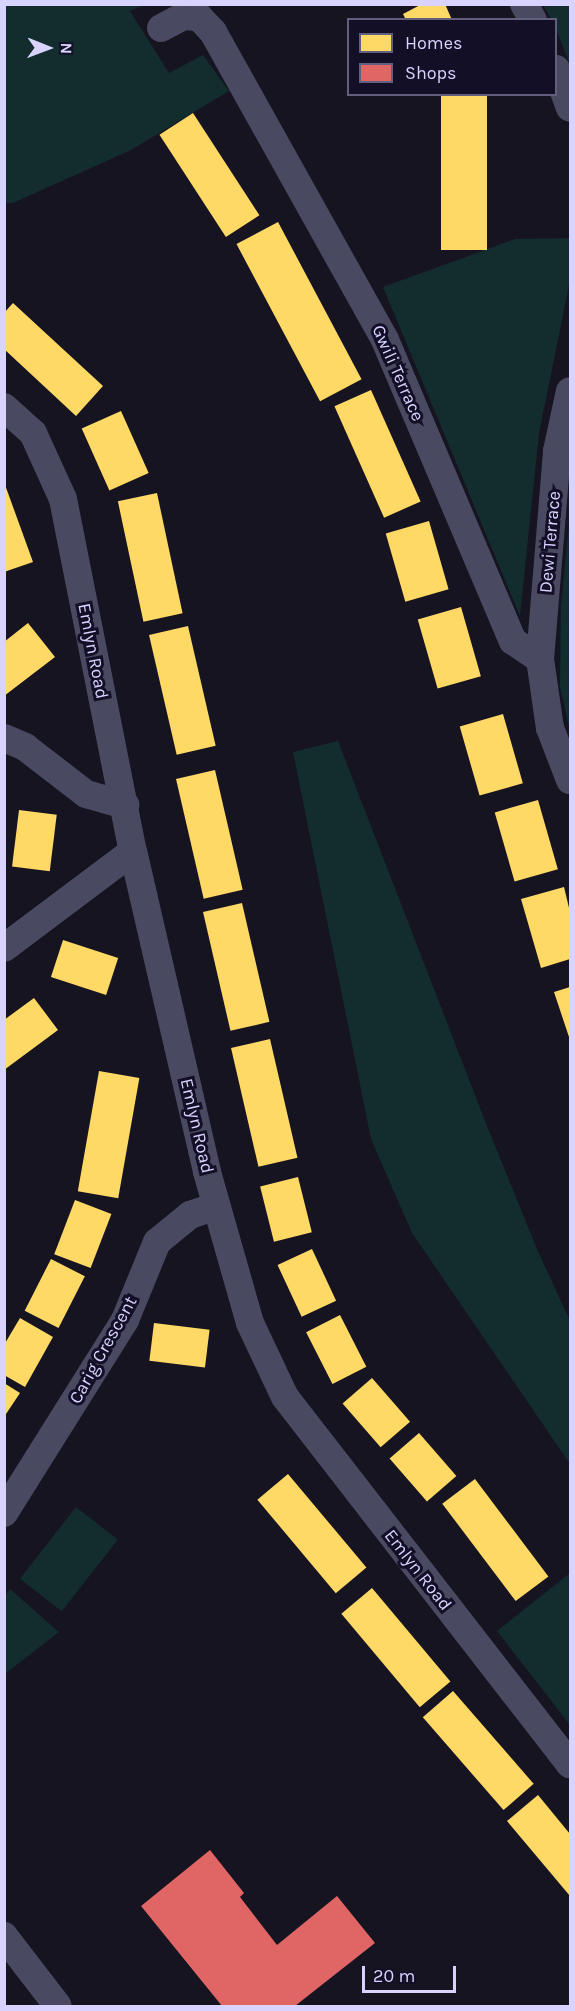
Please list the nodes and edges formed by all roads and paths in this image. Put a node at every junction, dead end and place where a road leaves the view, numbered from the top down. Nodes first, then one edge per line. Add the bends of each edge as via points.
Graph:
1 (524, 4) edge
2 (531, 18) edge
3 (161, 28) dead end
4 (557, 74) edge
5 (570, 108) edge
6 (570, 391) edge
7 (4, 407) edge
8 (540, 659) junction
9 (4, 738) edge
10 (570, 780) edge
11 (124, 805) junction
12 (133, 851) junction
13 (4, 948) edge
14 (216, 1206) junction
15 (4, 1513) edge
16 (570, 1765) edge
17 (4, 1936) edge
18 (58, 2007) edge

1 - 2 street
3 - 8 street, Gwili Terrace via 184,16 198,16 213,32 385,340 513,641
4 - 5 street
6 - 8 street, Dewi Terrace via 557,451
7 - 11 street, Emlyn Road via 33,433 63,499
8 - 10 street via 550,728
9 - 11 street via 25,747 86,794
11 - 12 street, Emlyn Road
12 - 13 street
12 - 14 street, Emlyn Road
14 - 15 street, Carig Crescent via 190,1215 157,1242 124,1320
14 - 16 street, Emlyn Road via 250,1323 285,1397
17 - 18 street

